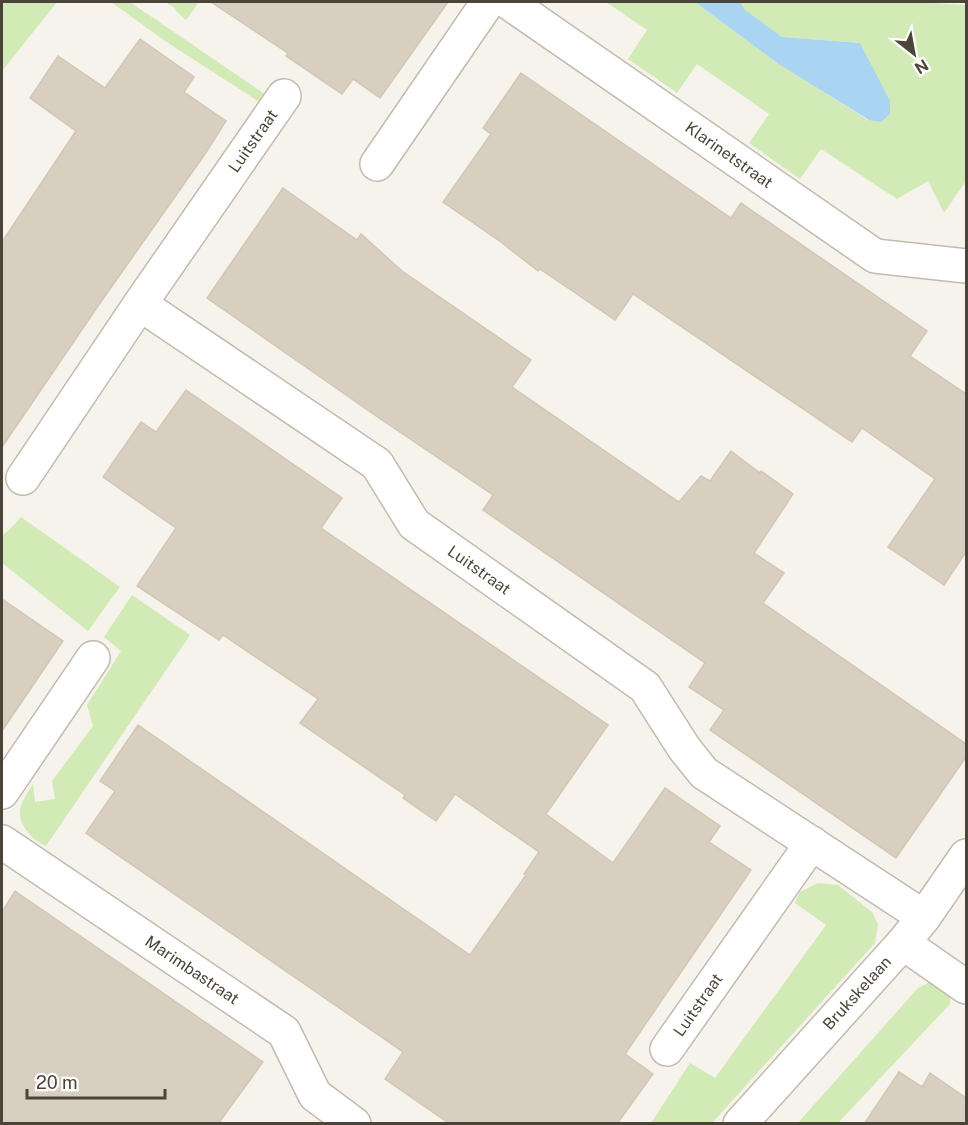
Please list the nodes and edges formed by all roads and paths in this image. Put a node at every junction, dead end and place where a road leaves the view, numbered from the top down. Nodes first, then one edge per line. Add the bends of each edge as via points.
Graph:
1 (488, 2) edge
2 (508, 2) edge
3 (284, 96) dead end
4 (377, 164) dead end
5 (966, 266) edge
6 (140, 304) junction
7 (23, 478) dead end
8 (93, 658) dead end
9 (2, 792) edge
10 (2, 842) edge
11 (812, 843) junction
12 (966, 856) edge
13 (924, 917) junction
14 (903, 943) junction
15 (966, 987) edge
16 (667, 1049) dead end
17 (354, 1124) edge
18 (740, 1124) edge

1 - 4 street
2 - 5 street, Klarinetstraat via 875,256
3 - 6 street, Luitstraat
6 - 7 street, Luitstraat
6 - 11 street, Luitstraat via 377,464 414,524 645,687 704,773
8 - 9 street
10 - 17 street, Marimbastraat via 284,1032 315,1095
11 - 13 street, Luitstraat
11 - 16 street, Luitstraat
12 - 13 street, Brukskelaan
13 - 14 street, Brukskelaan
14 - 15 street
14 - 18 street, Brukskelaan

